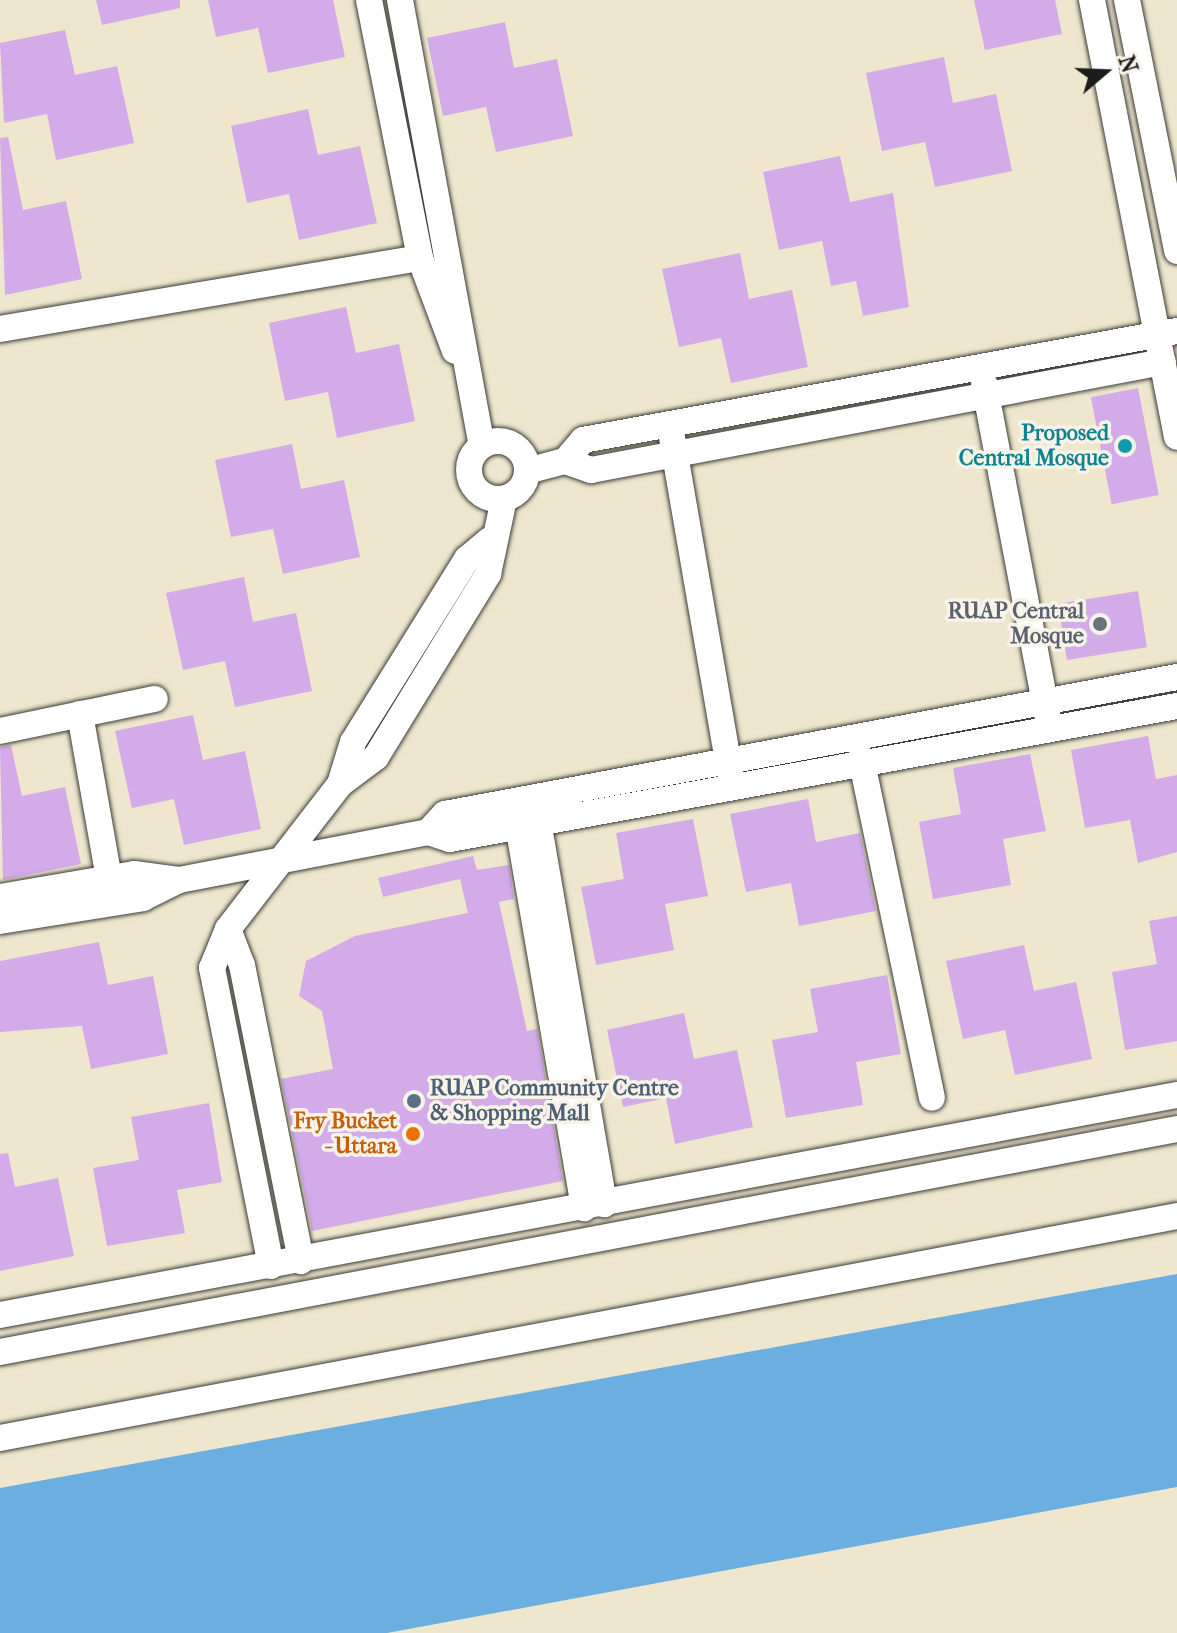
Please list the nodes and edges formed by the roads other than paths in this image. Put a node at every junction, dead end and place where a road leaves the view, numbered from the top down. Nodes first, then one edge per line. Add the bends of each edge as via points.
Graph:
1 (369, 0) edge
2 (400, 0) edge
3 (1092, 0) edge
4 (1127, 0) edge
5 (1177, 251) edge
6 (420, 258) junction
7 (0, 329) edge
8 (1168, 333) edge
9 (1163, 362) junction
10 (462, 365) junction
11 (983, 372) junction
12 (985, 398) junction
13 (670, 425) junction
14 (1177, 437) edge
15 (482, 446) junction
16 (565, 461) junction
17 (527, 471) junction
18 (504, 499) junction
19 (1177, 677) edge
20 (155, 699) dead end
21 (1044, 700) junction
22 (1177, 706) edge
23 (80, 714) junction
24 (1050, 727) junction
25 (0, 731) edge
26 (861, 758) junction
27 (732, 782) junction
28 (528, 823) junction
29 (428, 832) junction
30 (283, 860) junction
31 (109, 879) junction
32 (179, 880) junction
33 (0, 897) edge
34 (0, 921) edge
35 (228, 929) junction
36 (1177, 1095) edge
37 (932, 1098) dead end
38 (1177, 1129) edge
39 (594, 1206) junction
40 (1177, 1216) edge
41 (598, 1240) junction
42 (301, 1261) junction
43 (271, 1266) junction
44 (0, 1315) edge
45 (0, 1352) edge
46 (0, 1438) edge

1 - 6 street
2 - 10 street via 458,308
3 - 8 street
4 - 5 street
6 - 7 street
6 - 10 street
8 - 9 street
8 - 11 street
9 - 12 street
9 - 14 street
10 - 15 street
11 - 12 street
11 - 13 street
12 - 16 street via 591,470
12 - 21 street
13 - 16 street via 583,440
13 - 27 street
15 - 17 street via 515,446
15 - 18 street via 470,462 471,482 485,496
16 - 17 street
17 - 18 street via 521,489
18 - 30 street via 480,587 376,757 340,784
19 - 21 street
20 - 23 street
21 - 24 street
21 - 29 street via 445,814
22 - 24 street
23 - 25 street
23 - 31 street
24 - 26 street
26 - 27 street
26 - 37 street
27 - 28 street
28 - 29 street via 450,839
28 - 39 street
29 - 30 street
30 - 32 street
30 - 35 street
31 - 32 street
31 - 33 street
32 - 34 street via 143,898
35 - 42 street via 242,965
35 - 43 street via 212,968
36 - 39 street
38 - 41 street
39 - 41 street
39 - 42 street
40 - 46 street
41 - 45 street
42 - 43 street
43 - 44 street

